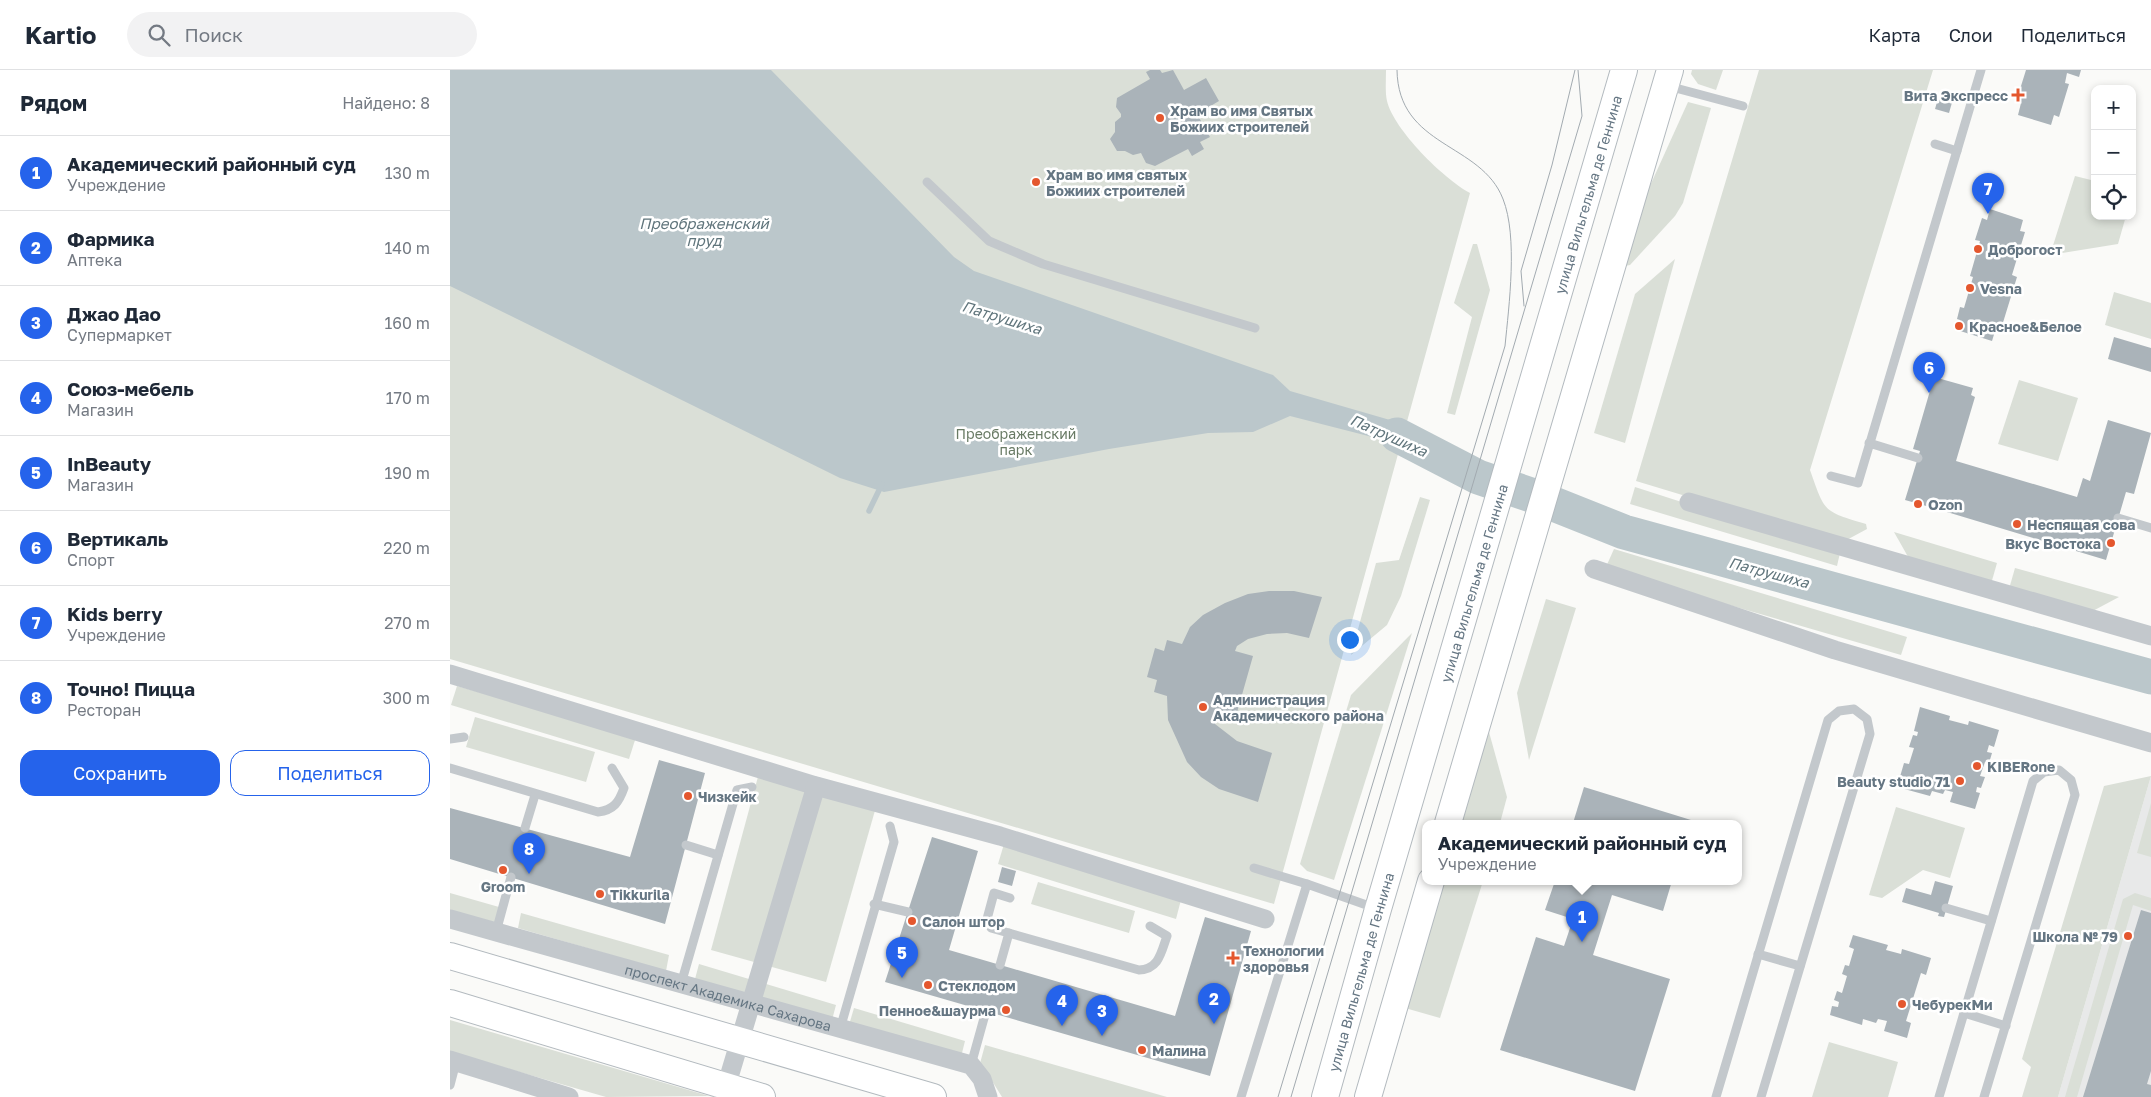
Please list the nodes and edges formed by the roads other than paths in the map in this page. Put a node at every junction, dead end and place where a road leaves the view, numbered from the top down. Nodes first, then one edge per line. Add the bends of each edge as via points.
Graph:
1 (1624, 70) edge
2 (1981, 70) edge
3 (1667, 77) edge
4 (1743, 106) dead end
5 (1935, 144) dead end
6 (1957, 151) junction
7 (927, 182) dead end
8 (1255, 328) dead end
9 (1869, 443) junction
10 (1918, 458) dead end
11 (1831, 476) dead end
12 (1689, 502) dead end
13 (2118, 518) dead end
14 (2151, 528) edge
15 (1594, 569) dead end
16 (2151, 636) edge
17 (450, 674) edge
18 (464, 737) dead end
19 (450, 739) edge
20 (2151, 743) edge
21 (450, 768) edge
22 (612, 768) dead end
23 (816, 786) junction
24 (752, 787) dead end
25 (536, 795) junction
26 (1449, 820) edge
27 (890, 826) dead end
28 (525, 828) dead end
29 (686, 845) dead end
30 (718, 855) junction
31 (1254, 868) dead end
32 (511, 877) dead end
33 (1307, 884) junction
34 (1430, 885) edge
35 (1010, 898) dead end
36 (874, 904) junction
37 (1946, 908) dead end
38 (1378, 909) junction
39 (908, 912) dead end
40 (450, 919) edge
41 (1265, 919) dead end
42 (1991, 921) junction
43 (1150, 926) dead end
44 (496, 932) junction
45 (1009, 933) junction
46 (1758, 954) junction
47 (450, 956) edge
48 (1000, 965) dead end
49 (1800, 966) junction
50 (681, 985) junction
51 (450, 1003) edge
52 (751, 1004) junction
53 (986, 1011) dead end
54 (1964, 1013) junction
55 (2006, 1026) junction
56 (840, 1030) junction
57 (740, 1041) junction
58 (453, 1061) edge
59 (971, 1065) junction
60 (450, 1084) edge
61 (725, 1092) edge
62 (569, 1097) edge
63 (762, 1097) edge
64 (933, 1097) edge
65 (988, 1097) edge
66 (1241, 1097) edge
67 (1325, 1097) edge
68 (1368, 1097) edge
69 (1716, 1097) edge
70 (1762, 1097) edge
71 (1939, 1097) edge
72 (1984, 1097) edge

1 - 38 street, улица Вильгельма де Геннина
2 - 6 lane
3 - 4 lane
3 - 26 street
5 - 6 lane
6 - 9 lane
7 - 8 lane via 989,241 1043,264
9 - 10 lane
9 - 11 lane via 1858,484
12 - 16 street
13 - 14 lane
15 - 20 street via 1835,650
17 - 23 street
18 - 19 lane
21 - 25 lane
22 - 25 lane via 624,788 619,802 608,811 598,812
23 - 41 street via 1000,836
23 - 52 street
24 - 30 lane via 738,790
25 - 28 lane
27 - 36 lane via 894,842
29 - 30 lane
30 - 50 lane
31 - 33 lane
32 - 44 lane
33 - 38 lane
33 - 66 lane
34 - 68 street
35 - 45 lane via 994,893 987,919 990,928
36 - 39 lane
36 - 56 lane
37 - 42 lane
38 - 67 street, улица Вильгельма де Геннина
40 - 44 street, проспект Академика Сахарова
42 - 54 lane
42 - 55 lane via 2033,782 2044,772 2059,770 2071,780 2075,795
43 - 45 lane via 1166,936 1158,962 1149,970 1139,970
44 - 50 street, проспект Академика Сахарова
45 - 48 lane
46 - 49 lane
46 - 49 lane via 1828,720 1839,711 1854,709 1867,719 1870,734
46 - 69 lane
47 - 57 street
49 - 70 lane
50 - 52 street, проспект Академика Сахарова
51 - 61 street
52 - 56 street, проспект Академика Сахарова
52 - 57 street
53 - 59 lane
54 - 55 lane
54 - 71 lane
55 - 72 lane
56 - 59 street, проспект Академика Сахарова
57 - 61 street
57 - 64 street
58 - 60 lane
58 - 62 street
59 - 65 street via 982,1079
61 - 63 street

